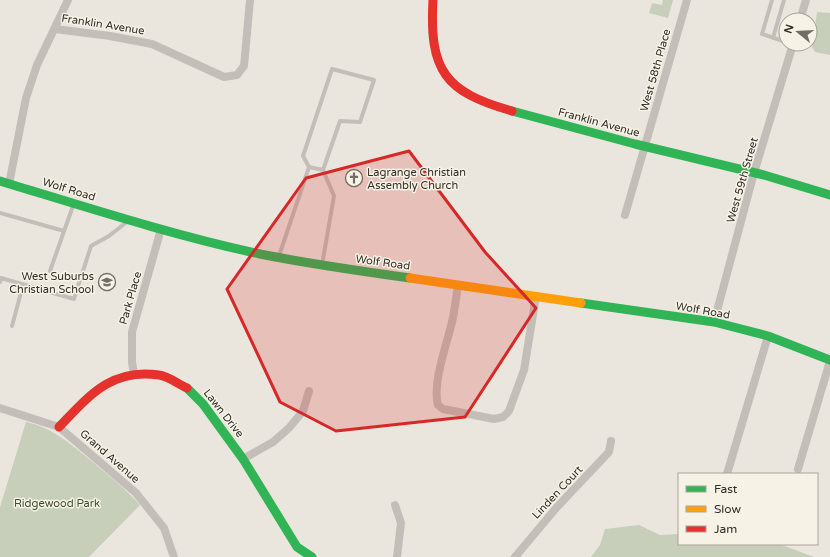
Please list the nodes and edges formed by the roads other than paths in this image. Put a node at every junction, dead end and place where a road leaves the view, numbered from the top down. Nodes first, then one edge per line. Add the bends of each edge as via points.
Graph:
1 (68, 0) edge
2 (250, 0) edge
3 (433, 0) edge
4 (687, 0) edge
5 (772, 0) edge
6 (784, 0) edge
7 (806, 0) edge
8 (802, 12) edge
9 (55, 29) junction
10 (773, 38) junction
11 (778, 40) edge
12 (788, 52) edge
13 (644, 147) junction
14 (309, 167) junction
15 (323, 170) junction
16 (754, 173) junction
17 (0, 181) edge
18 (9, 184) junction
19 (830, 195) edge
20 (74, 203) junction
21 (0, 213) edge
22 (624, 215) dead end
23 (130, 220) junction
24 (161, 229) junction
25 (64, 231) junction
26 (278, 258) junction
27 (322, 265) junction
28 (50, 271) dead end
29 (0, 282) edge
30 (23, 285) junction
31 (458, 285) junction
32 (536, 296) junction
33 (714, 322) junction
34 (12, 326) dead end
35 (768, 336) junction
36 (830, 360) edge
37 (134, 374) junction
38 (309, 391) dead end
39 (0, 408) edge
40 (58, 427) junction
41 (611, 441) dead end
42 (243, 459) junction
43 (798, 469) dead end
44 (727, 473) edge
45 (395, 505) dead end
46 (174, 557) edge
47 (312, 557) edge
48 (397, 557) edge
49 (515, 557) edge

1 - 9 street
2 - 9 street, Franklin Avenue via 244,66 237,75 224,77 152,44
3 - 13 main road, Franklin Avenue via 432,31 436,54 446,75 459,89 489,103
4 - 13 street, West 58th Place
5 - 10 lane via 762,34
6 - 10 lane
7 - 8 street
9 - 18 street via 37,65 26,98
10 - 11 lane
12 - 16 street, West 59th Street
13 - 16 main road, Franklin Avenue
13 - 22 street, West 58th Place
14 - 15 lane
14 - 15 lane via 303,156 332,69 374,80 360,122 340,121
14 - 26 lane
15 - 27 lane via 334,196
16 - 19 main road, Franklin Avenue
16 - 33 street, West 59th Street
17 - 18 main road, Wolf Road
18 - 20 main road, Wolf Road
20 - 23 main road, Wolf Road
20 - 25 lane
21 - 25 lane
23 - 24 main road, Wolf Road
23 - 30 lane via 91,246 74,300
24 - 26 main road, Wolf Road
24 - 37 street, Park Place via 132,332
25 - 28 lane
26 - 27 main road, Wolf Road
27 - 31 main road, Wolf Road
29 - 30 lane via 1,278
30 - 34 lane
31 - 32 main road, Wolf Road
31 - 32 street via 453,321 443,350 436,397 438,405 444,409 494,419 503,417 509,411 524,370
32 - 33 main road, Wolf Road
33 - 35 main road, Wolf Road
35 - 36 main road, Wolf Road
35 - 44 street
36 - 43 street
37 - 40 main road, Lawn Drive via 112,380 92,393
37 - 42 main road, Lawn Drive via 160,375 187,388 203,404
38 - 42 street via 303,411 289,428 273,442
39 - 40 street, Grand Avenue
40 - 46 street, Grand Avenue via 136,493 164,528
41 - 49 street, Linden Court via 610,452 557,507
42 - 47 main road, Lawn Drive via 296,547
45 - 48 street via 401,523

